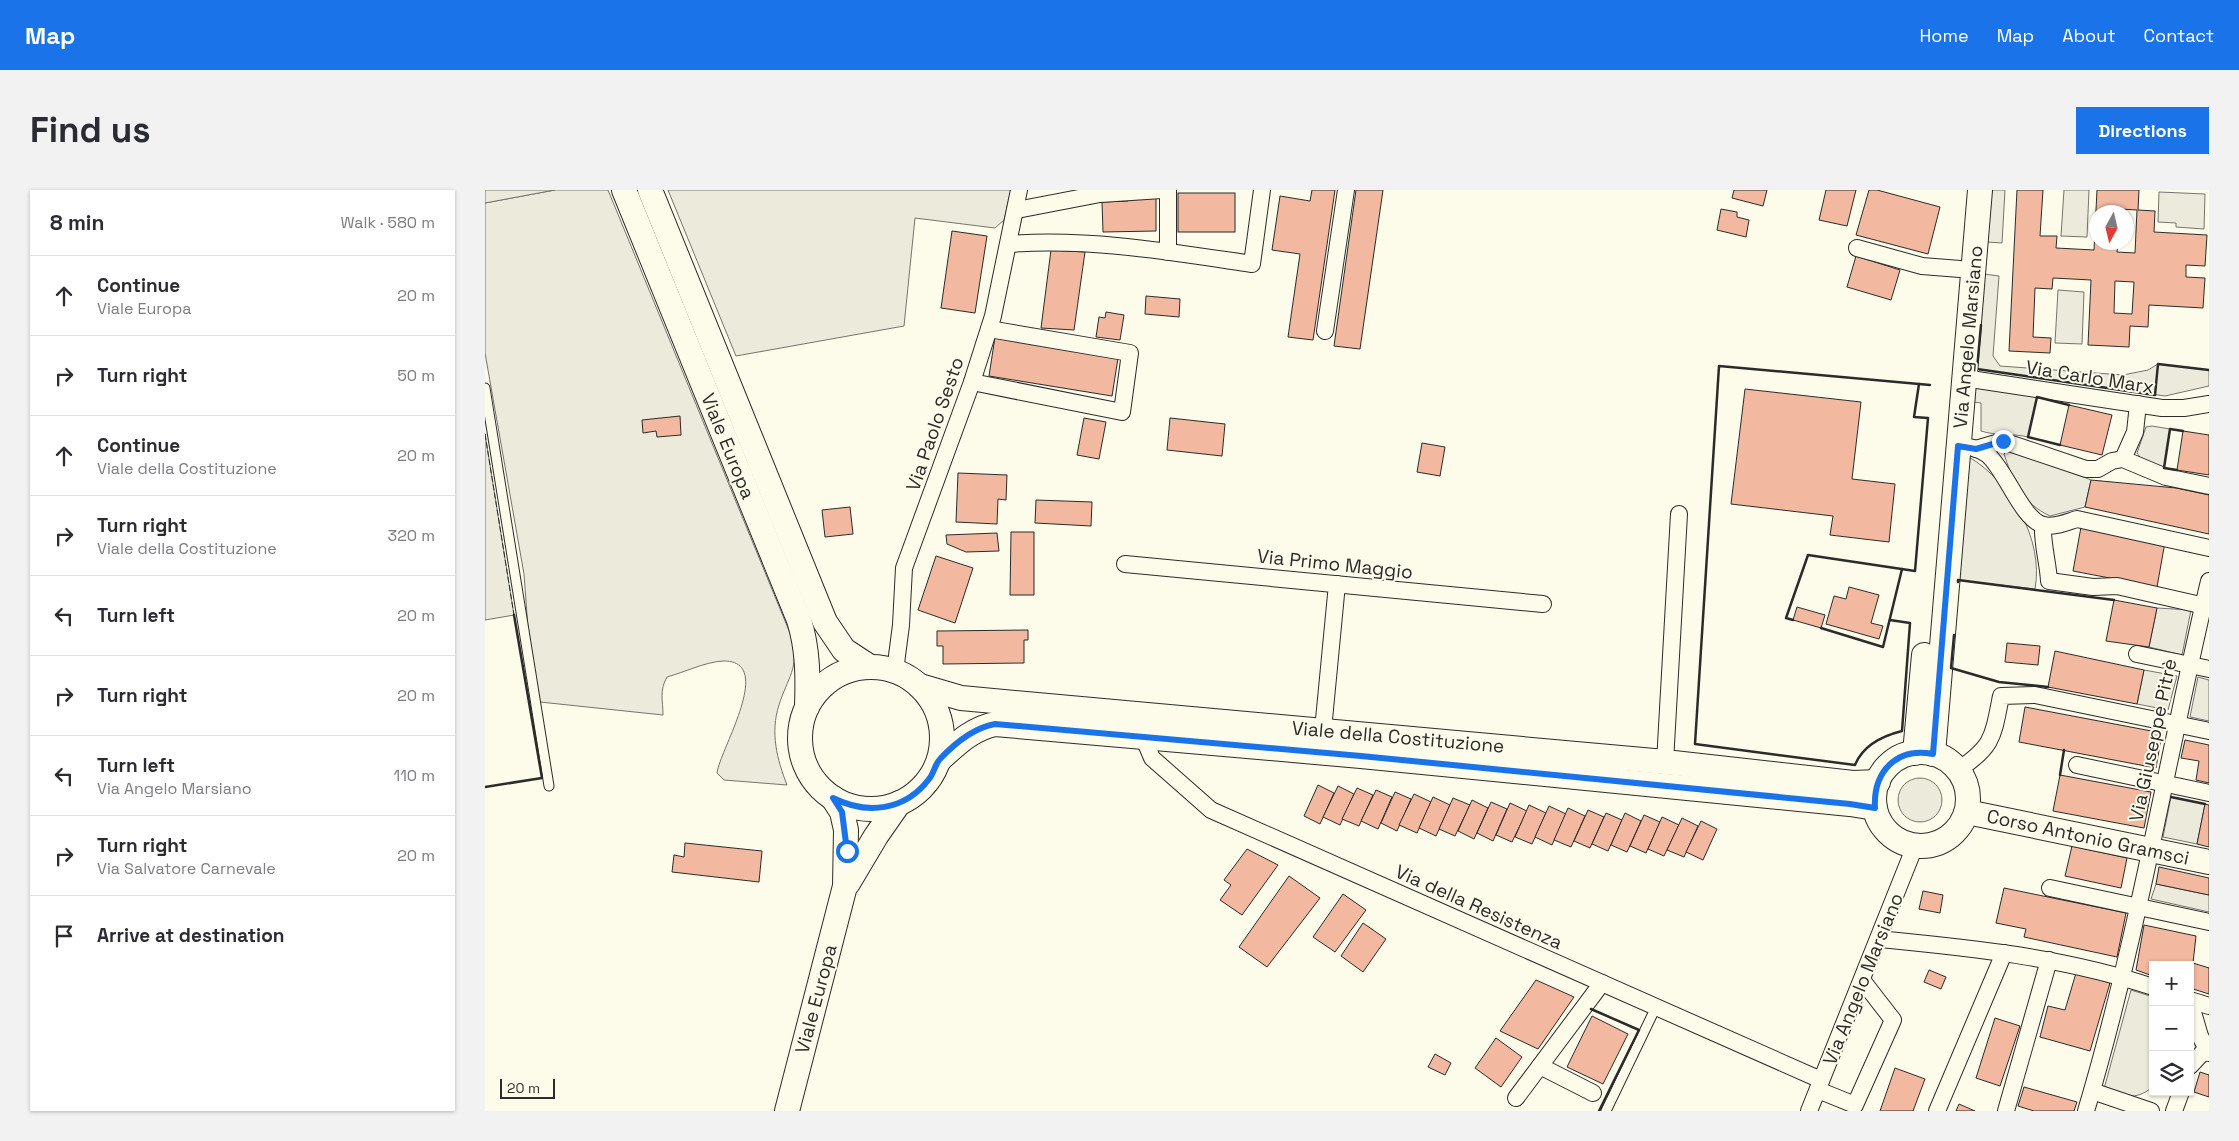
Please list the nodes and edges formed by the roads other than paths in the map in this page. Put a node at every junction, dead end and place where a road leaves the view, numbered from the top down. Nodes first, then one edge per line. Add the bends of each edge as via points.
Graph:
1 (624, 190) edge
2 (650, 190) edge
3 (1019, 190) edge
4 (1162, 190) edge
5 (1168, 190) edge
6 (1262, 190) edge
7 (1346, 190) edge
8 (1967, 190) edge
9 (1980, 190) edge
10 (1017, 210) junction
11 (1009, 244) junction
12 (1857, 248) dead end
13 (1168, 252) junction
14 (1960, 269) junction
15 (989, 329) junction
16 (1325, 331) dead end
17 (1964, 378) junction
18 (972, 382) junction
19 (485, 388) edge
20 (2138, 404) junction
21 (2209, 404) edge
22 (1967, 447) junction
23 (2123, 459) junction
24 (2209, 486) edge
25 (1679, 514) dead end
26 (2043, 525) junction
27 (2209, 548) edge
28 (1125, 564) dead end
29 (2209, 581) edge
30 (1337, 584) junction
31 (1543, 604) dead end
32 (2206, 606) edge
33 (2137, 654) dead end
34 (2190, 665) junction
35 (870, 667) junction
36 (2209, 669) edge
37 (895, 671) junction
38 (920, 686) junction
39 (807, 707) junction
40 (2179, 724) junction
41 (1323, 730) junction
42 (2209, 731) edge
43 (1144, 739) junction
44 (1924, 753) junction
45 (939, 760) junction
46 (1665, 762) junction
47 (2077, 765) dead end
48 (1958, 770) junction
49 (1878, 782) junction
50 (2164, 784) junction
51 (549, 786) dead end
52 (2209, 793) edge
53 (833, 798) junction
54 (899, 803) junction
55 (1875, 808) junction
56 (1967, 812) junction
57 (1915, 846) junction
58 (2150, 850) junction
59 (2209, 862) edge
60 (845, 886) junction
61 (2050, 888) dead end
62 (2140, 906) junction
63 (2209, 922) edge
64 (1879, 939) junction
65 (2003, 953) junction
66 (2049, 960) junction
67 (2123, 977) junction
68 (1862, 980) junction
69 (1602, 983) junction
70 (2149, 986) edge
71 (2194, 1002) edge
72 (2192, 1006) edge
73 (2209, 1006) edge
74 (1656, 1007) junction
75 (2207, 1051) edge
76 (2194, 1062) edge
77 (1540, 1066) junction
78 (1820, 1085) junction
79 (2092, 1091) junction
80 (1593, 1093) dead end
81 (2180, 1096) edge
82 (1516, 1098) dead end
83 (787, 1111) edge
84 (1606, 1111) edge
85 (1809, 1111) edge
86 (1937, 1111) edge
87 (2006, 1111) edge
88 (2086, 1111) edge
89 (2151, 1111) edge
90 (2174, 1111) edge

1 - 39 street, Viale Europa via 799,620 808,662
2 - 35 street, Viale Europa via 825,622 844,650
3 - 10 street, Via Paolo Sesto
4 - 10 street via 1100,194
5 - 13 street
6 - 13 street via 1252,264
7 - 16 street
8 - 14 street, Via Angelo Marsiano
9 - 17 street, Via Angelo Marsiano
10 - 11 street, Via Paolo Sesto
11 - 13 street via 1053,240
11 - 15 street, Via Paolo Sesto
12 - 14 street via 1922,266
14 - 44 street, Via Angelo Marsiano
15 - 18 street, Via Paolo Sesto
15 - 18 street via 1130,353 1122,412
17 - 20 street, Via Carlo Marx
17 - 22 street, Via Angelo Marsiano
18 - 37 street, Via Paolo Sesto via 904,568
19 - 51 lane
20 - 21 street, Via Carlo Marx via 2184,408
20 - 23 street via 2135,432
22 - 23 street via 2003,441 2086,469 2098,469
22 - 26 street via 1987,455 2025,509
22 - 44 street, Via Angelo Marsiano
23 - 24 street via 2166,478
25 - 46 street
26 - 27 street via 2077,519
26 - 32 street via 2049,581 2093,587 2117,586
28 - 30 street, Via Primo Maggio
29 - 32 street, Via Giuseppe Pitrè
30 - 31 street, Via Primo Maggio
30 - 41 street
32 - 34 street, Via Giuseppe Pitrè
33 - 34 street
34 - 36 street
34 - 40 street, Via Giuseppe Pitrè
35 - 37 street
35 - 39 street via 851,670 833,678
37 - 38 street
38 - 41 street, Viale della Costituzione via 961,698
38 - 45 street via 937,713 942,744
39 - 53 street via 800,747 806,767
40 - 42 street
40 - 48 street via 2035,695 2001,696 1992,738 1979,756
40 - 50 street, Via Giuseppe Pitrè
41 - 46 street, Viale della Costituzione
43 - 45 street, Viale della Costituzione via 995,724 971,733
43 - 55 street, Viale della Costituzione via 1361,756
43 - 69 street, Via della Resistenza via 1152,758 1211,810
44 - 48 street via 1947,760
44 - 49 street via 1893,762
45 - 54 street via 916,793
46 - 49 street, Viale della Costituzione via 1853,783
47 - 50 street
48 - 56 street via 1965,782
49 - 55 street
50 - 52 street
50 - 58 street, Via Giuseppe Pitrè
53 - 54 street via 859,808 886,808
53 - 60 street, Viale Europa via 842,812 846,830
54 - 60 street, Viale Europa
55 - 57 street via 1889,834
56 - 57 street via 1953,834 1942,842
56 - 58 street, Corso Antonio Gramsci
57 - 64 street, Via Angelo Marsiano
58 - 59 street, Corso Antonio Gramsci
58 - 62 street, Via Giuseppe Pitrè
60 - 83 street, Viale Europa
61 - 62 street
62 - 63 street
62 - 67 street, Via Giuseppe Pitrè
64 - 65 street
64 - 68 street, Via Angelo Marsiano
65 - 66 street
65 - 86 street
66 - 67 street
66 - 87 street
67 - 70 street
67 - 79 street, Via Giuseppe Pitrè
68 - 78 street, Via Angelo Marsiano
68 - 78 street, Via della Resistenza via 1893,1020 1855,1105
69 - 74 street, Via della Resistenza
69 - 77 street
71 - 73 street
72 - 75 street
74 - 78 street, Via della Resistenza
74 - 84 lane
75 - 76 street
77 - 80 street
77 - 82 street
78 - 85 street, Via Angelo Marsiano
79 - 88 street, Via Giuseppe Pitrè
79 - 89 street
81 - 90 street

